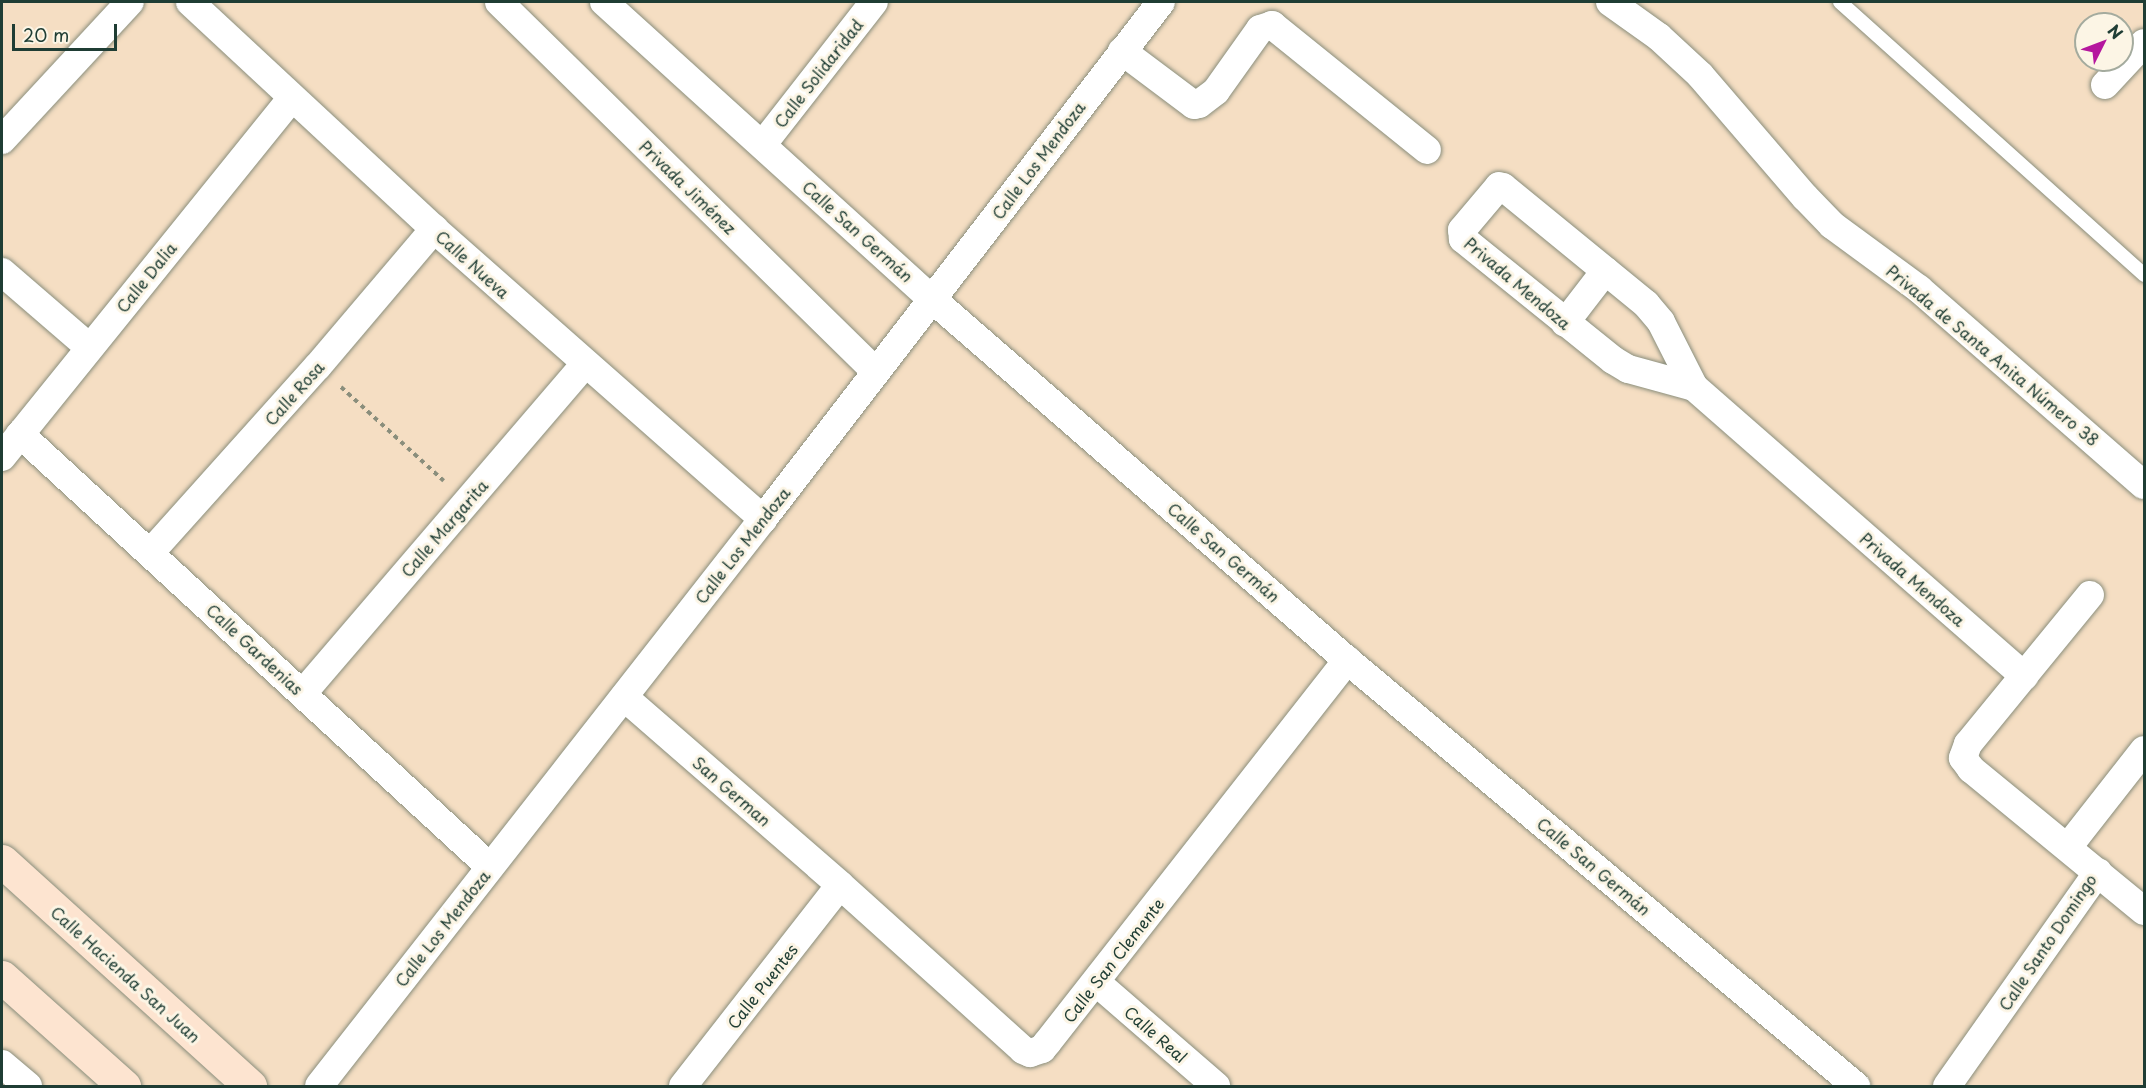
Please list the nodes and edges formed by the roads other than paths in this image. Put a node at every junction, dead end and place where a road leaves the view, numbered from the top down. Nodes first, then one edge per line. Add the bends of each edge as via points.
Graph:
1 (130, 2) edge
2 (190, 2) edge
3 (499, 2) edge
4 (604, 2) edge
5 (874, 2) edge
6 (1161, 2) edge
7 (1610, 2) edge
8 (1840, 2) edge
9 (2145, 43) edge
10 (1122, 51) junction
11 (2105, 85) dead end
12 (292, 98) junction
13 (2, 140) edge
14 (763, 144) junction
15 (1427, 150) dead end
16 (434, 229) junction
17 (1605, 271) junction
18 (2, 272) edge
19 (2145, 275) edge
20 (932, 299) junction
21 (1564, 323) junction
22 (89, 347) junction
23 (585, 364) junction
24 (876, 372) junction
25 (1694, 387) junction
26 (20, 434) junction
27 (2, 457) edge
28 (2145, 485) edge
29 (763, 519) junction
30 (150, 553) junction
31 (2090, 595) dead end
32 (1347, 660) junction
33 (2024, 676) junction
34 (303, 693) junction
35 (624, 697) junction
36 (2145, 750) edge
37 (2068, 847) junction
38 (2, 861) edge
39 (489, 866) junction
40 (2098, 872) junction
41 (840, 885) junction
42 (2145, 911) edge
43 (2, 977) edge
44 (1096, 982) junction
45 (2, 1064) edge
46 (28, 1086) edge
47 (124, 1086) edge
48 (250, 1086) edge
49 (319, 1086) edge
50 (683, 1086) edge
51 (1216, 1086) edge
52 (1856, 1086) edge
53 (1947, 1086) edge

1 - 13 street
2 - 12 street, Calle Nueva
3 - 24 street, Privada Jiménez
4 - 14 street, Calle San Germán
5 - 14 street, Calle Solidaridad
6 - 10 street, Calle Los Mendoza
7 - 28 street, Privada de Santa Anita Número 38 via 1700,75 1832,225 1919,289
8 - 19 lane
9 - 11 street
10 - 15 street via 1199,105 1216,91 1260,29 1272,25
10 - 20 street, Calle Los Mendoza
12 - 16 street, Calle Nueva
12 - 22 street, Calle Dalia
14 - 20 street, Calle San Germán
16 - 23 street, Calle Nueva
16 - 30 street, Calle Rosa via 318,366
17 - 21 street
17 - 21 street, Privada Mendoza via 1503,187 1494,189 1467,223 1460,234 1462,239
17 - 25 street, Privada Mendoza via 1646,304 1661,322
18 - 22 street
20 - 24 street, Calle Los Mendoza
20 - 32 street, Calle San Germán
21 - 25 street, Privada Mendoza via 1628,369
22 - 26 street, Calle Dalia
23 - 29 street, Calle Nueva
23 - 34 street, Calle Margarita
24 - 29 street, Calle Los Mendoza
25 - 33 street, Privada Mendoza
26 - 27 street, Calle Dalia
26 - 30 street, Calle Gardenias
29 - 35 street, Calle Los Mendoza
30 - 34 street, Calle Gardenias
31 - 33 street
32 - 44 street, Calle San Clemente
32 - 52 street, Calle San Germán
33 - 37 street via 1968,744 1963,758 1971,769
34 - 39 street, Calle Gardenias
35 - 39 street, Calle Los Mendoza
35 - 41 street, San German
36 - 37 street
37 - 40 street, Calle Santo Domingo
38 - 48 main road, Calle Hacienda San Juan
39 - 49 street, Calle Los Mendoza
40 - 42 street
40 - 53 street, Calle Santo Domingo
41 - 44 street, Calle San Clemente via 1030,1053 1042,1049
41 - 50 street, Calle Puentes
43 - 47 main road
44 - 51 street, Calle Real
45 - 46 street

